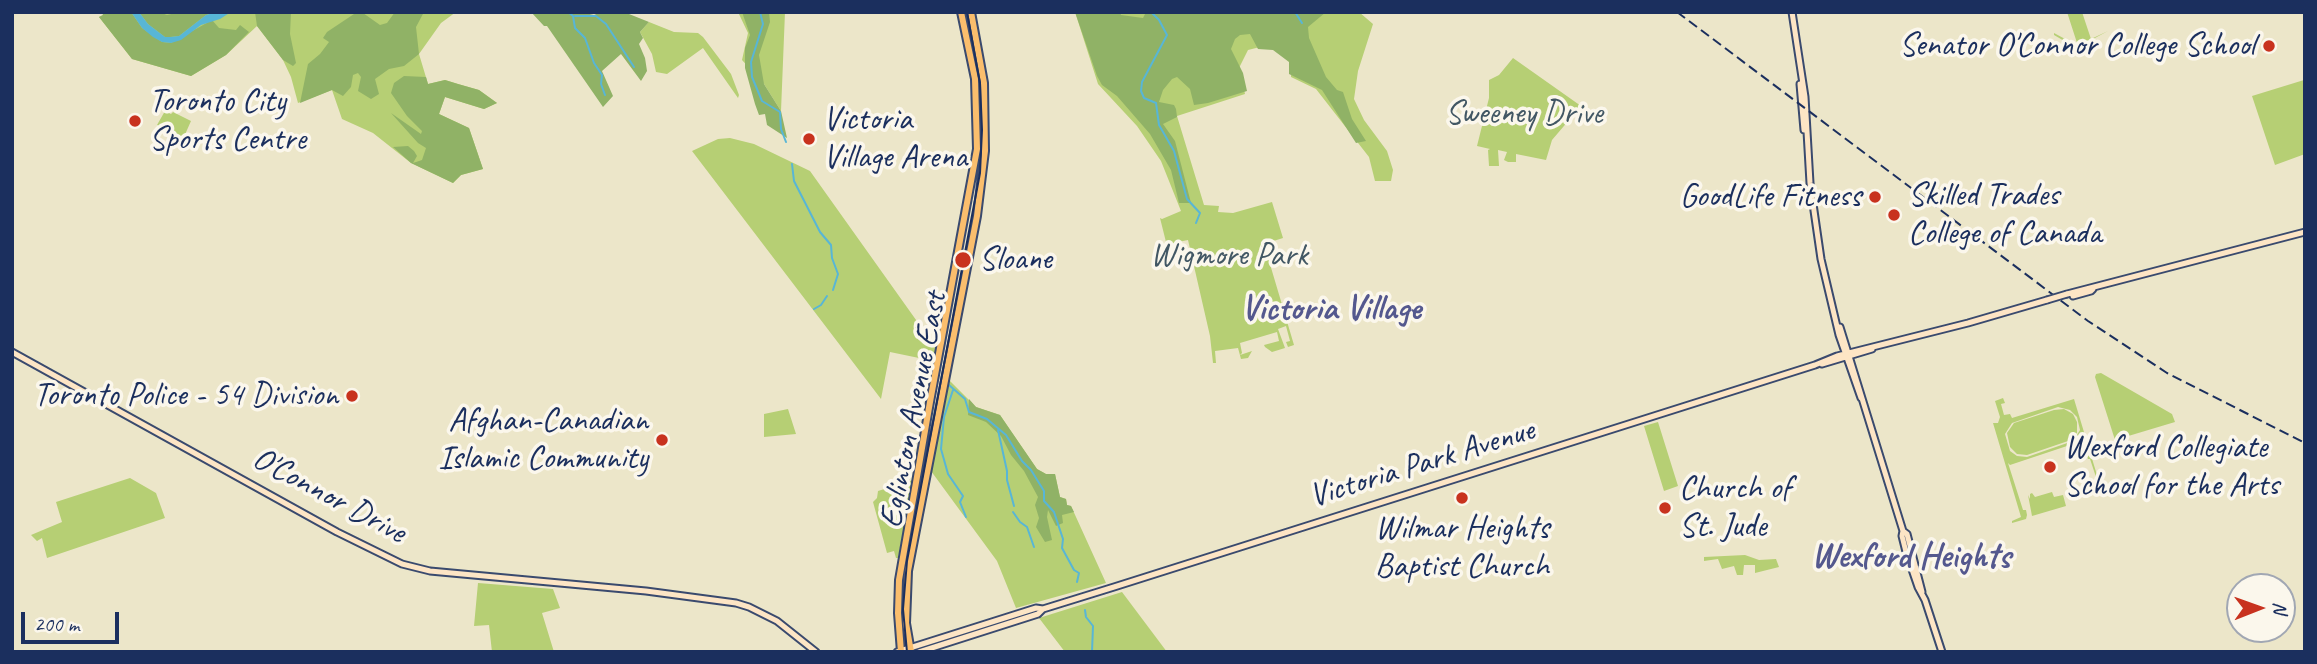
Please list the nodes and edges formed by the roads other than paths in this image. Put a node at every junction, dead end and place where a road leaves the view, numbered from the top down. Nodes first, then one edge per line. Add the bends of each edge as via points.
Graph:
1 (961, 12) edge
2 (971, 12) edge
3 (1793, 14) edge
4 (2305, 232) edge
5 (12, 352) edge
6 (1847, 355) junction
7 (1043, 609) junction
8 (910, 649) edge
9 (899, 651) edge
10 (814, 652) edge
11 (919, 652) edge
12 (1942, 652) edge

1 - 9 main road, Eglinton Avenue East via 975,79 977,149 899,580
2 - 8 main road, Eglinton Avenue East via 982,73 985,150 977,216 908,571
3 - 6 main road via 1822,265
4 - 6 main road, Victoria Park Avenue, bridge
5 - 10 main road, O'Connor Drive via 402,564 743,604 764,613
6 - 7 main road, Victoria Park Avenue
6 - 12 main road
7 - 8 main road, Victoria Park Avenue
7 - 11 main road, Victoria Park Avenue
8 - 9 main road, Victoria Park Avenue

